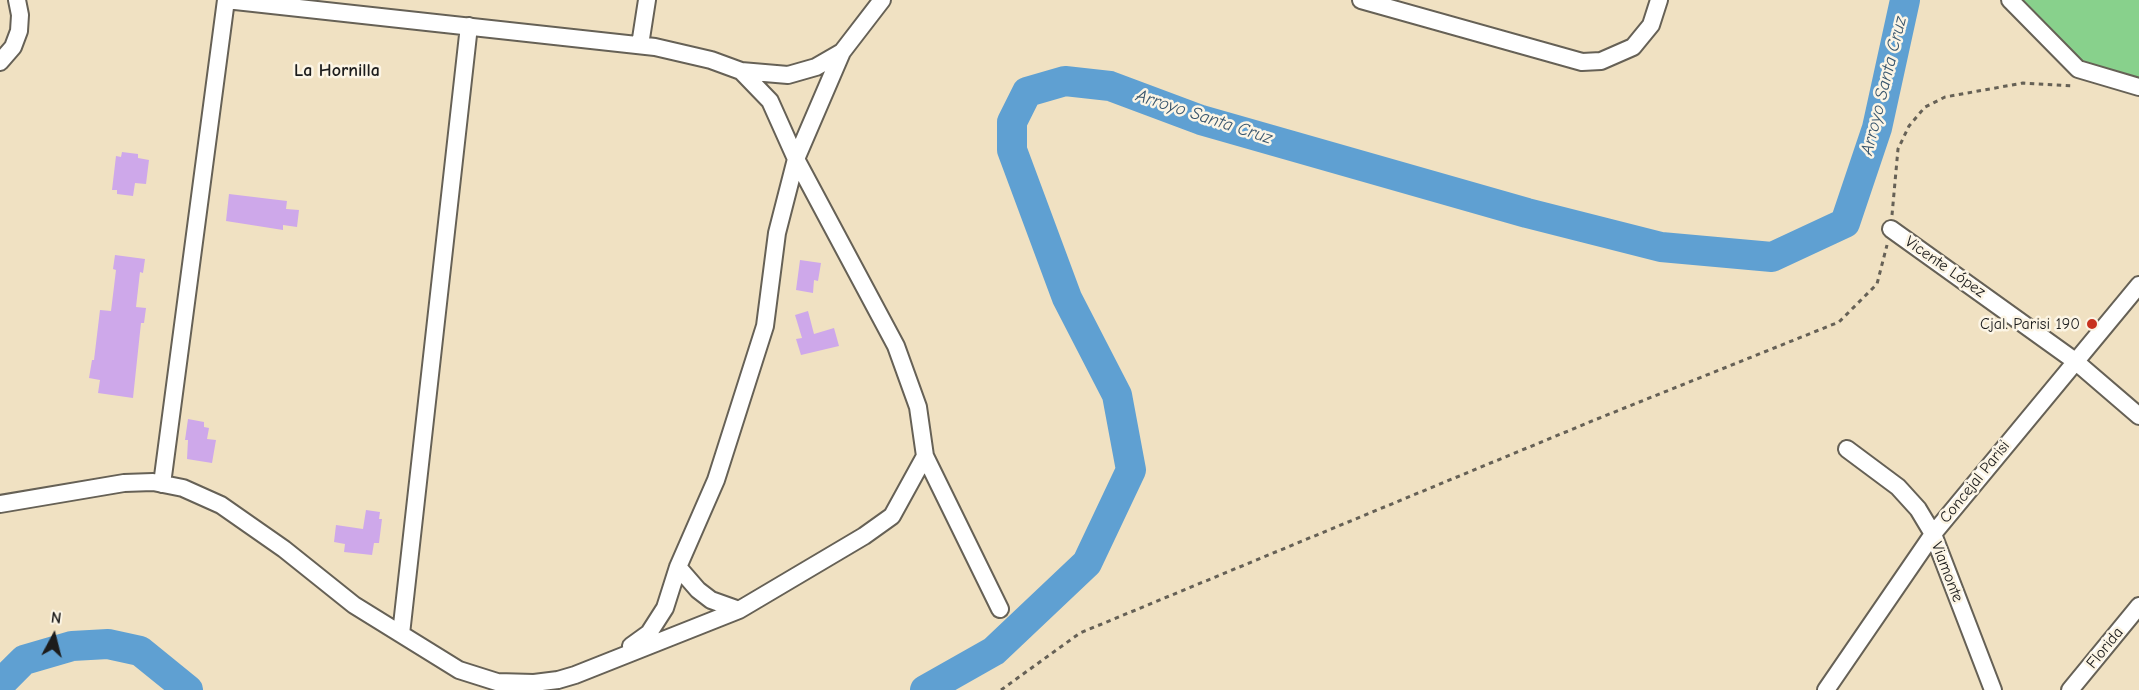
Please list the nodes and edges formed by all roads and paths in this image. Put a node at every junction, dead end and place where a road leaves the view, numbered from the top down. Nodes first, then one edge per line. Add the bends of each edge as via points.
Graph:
1 (16, 0) edge
2 (226, 0) edge
3 (647, 0) edge
4 (893, 0) edge
5 (1361, 0) edge
6 (1659, 0) edge
7 (2010, 0) edge
8 (878, 6) edge
9 (469, 27) junction
10 (640, 45) junction
11 (843, 52) junction
12 (0, 62) edge
13 (741, 71) junction
14 (2081, 87) dead end
15 (2139, 87) edge
16 (796, 159) junction
17 (1891, 230) junction
18 (2139, 285) edge
19 (2075, 360) junction
20 (2139, 416) edge
21 (1847, 449) dead end
22 (925, 456) junction
23 (162, 484) junction
24 (0, 504) edge
25 (1933, 534) junction
26 (678, 567) junction
27 (2139, 606) edge
28 (1000, 609) dead end
29 (739, 610) junction
30 (401, 634) junction
31 (621, 654) junction
32 (1001, 690) edge
33 (1827, 690) edge
34 (1993, 690) edge
35 (2070, 690) edge

1 - 12 street via 19,32
2 - 9 street
2 - 23 street
3 - 10 street
4 - 8 street
5 - 6 street via 1581,62 1601,61 1633,47 1652,25
7 - 15 street via 2078,69
8 - 11 street
9 - 10 street
9 - 30 street
10 - 13 street via 711,60
11 - 13 street via 816,67 788,75
11 - 16 street
13 - 16 street via 770,101
14 - 17 path via 2023,83 1945,97 1925,107 1909,126 1898,149
16 - 22 street via 896,346 918,407
16 - 26 street via 777,233 765,326 755,362 716,480
17 - 19 street, Vicente López
17 - 32 path via 1877,284 1839,322 1080,633
18 - 19 street, Concejal Parisi
19 - 20 street, Vicente López
19 - 25 street, Concejal Parisi
21 - 25 street, Viamonte via 1898,487
22 - 28 street
22 - 29 street via 892,516
23 - 24 street via 124,483
23 - 30 street via 221,505 354,605
25 - 33 street, Concejal Parisi
25 - 34 street, Viamonte
26 - 29 street via 711,600
26 - 31 street via 665,609 649,633
27 - 35 street, Florida
29 - 31 street
30 - 31 street via 459,670 497,682 558,680

